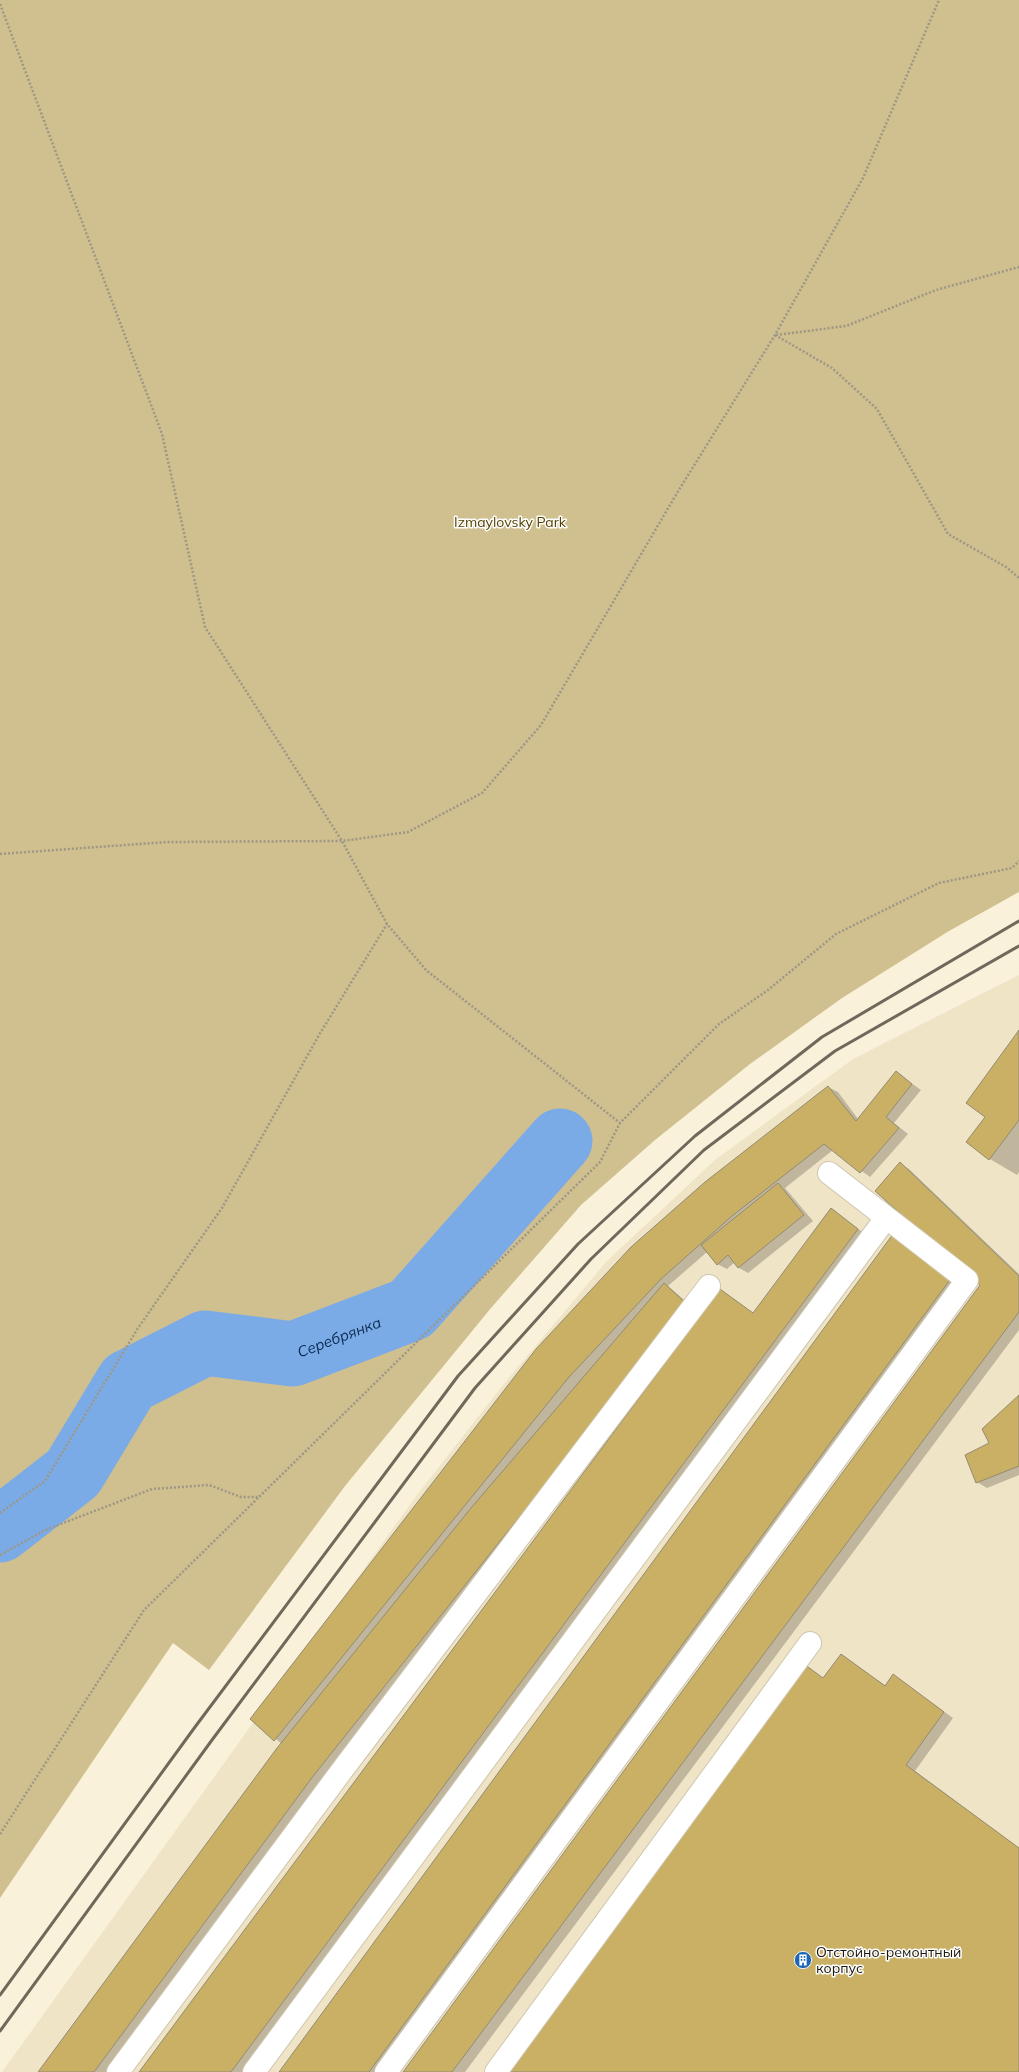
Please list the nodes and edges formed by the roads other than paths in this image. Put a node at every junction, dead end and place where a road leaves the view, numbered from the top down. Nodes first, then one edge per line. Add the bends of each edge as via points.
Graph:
1 (829, 1173) dead end
2 (886, 1218) junction
3 (709, 1286) dead end
4 (810, 1643) dead end
5 (118, 2072) edge
6 (254, 2072) edge
7 (386, 2072) edge
8 (496, 2072) edge

1 - 2 lane
2 - 6 lane
2 - 7 lane via 967,1280
3 - 5 lane
4 - 8 lane

